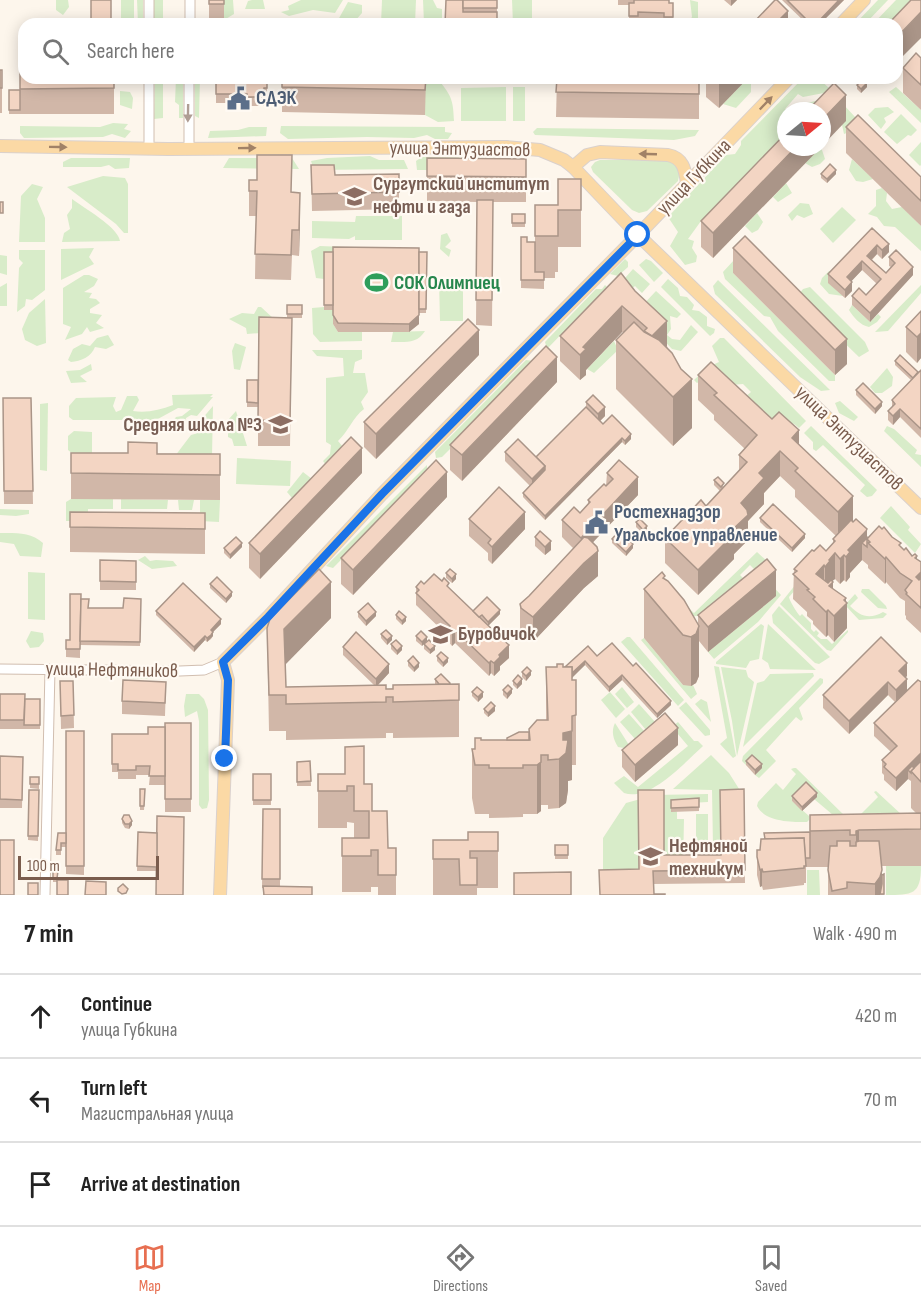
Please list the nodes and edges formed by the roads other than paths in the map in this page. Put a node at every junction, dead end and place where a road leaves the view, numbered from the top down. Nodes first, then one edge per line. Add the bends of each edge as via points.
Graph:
1 (149, 0) edge
2 (190, 0) edge
3 (864, 0) edge
4 (149, 18) edge
5 (190, 18) edge
6 (847, 18) edge
7 (149, 84) edge
8 (189, 84) edge
9 (783, 84) edge
10 (0, 147) edge
11 (148, 148) junction
12 (189, 149) junction
13 (573, 167) junction
14 (687, 183) junction
15 (638, 235) junction
16 (921, 508) edge
17 (223, 662) junction
18 (0, 669) edge
19 (50, 669) junction
20 (45, 895) edge
21 (220, 895) edge

1 - 4 street
2 - 5 street
3 - 6 main road
7 - 11 street
8 -> 12 street
14 -> 9 main road, улица Губкина
10 -> 11 main road, улица Энтузиастов
11 - 12 main road, улица Энтузиастов
12 -> 13 main road, улица Энтузиастов via 526,148 552,154
14 -> 13 main road via 683,164 676,156 600,152 587,155
13 - 15 main road, улица Энтузиастов
14 - 15 main road, улица Губкина
15 - 16 main road, улица Энтузиастов
15 - 17 main road, улица Губкина via 375,501
17 - 19 street, улица Нефтяников via 204,670 180,671
17 - 21 main road via 228,680
18 - 19 street, улица Нефтяников
19 - 20 street

